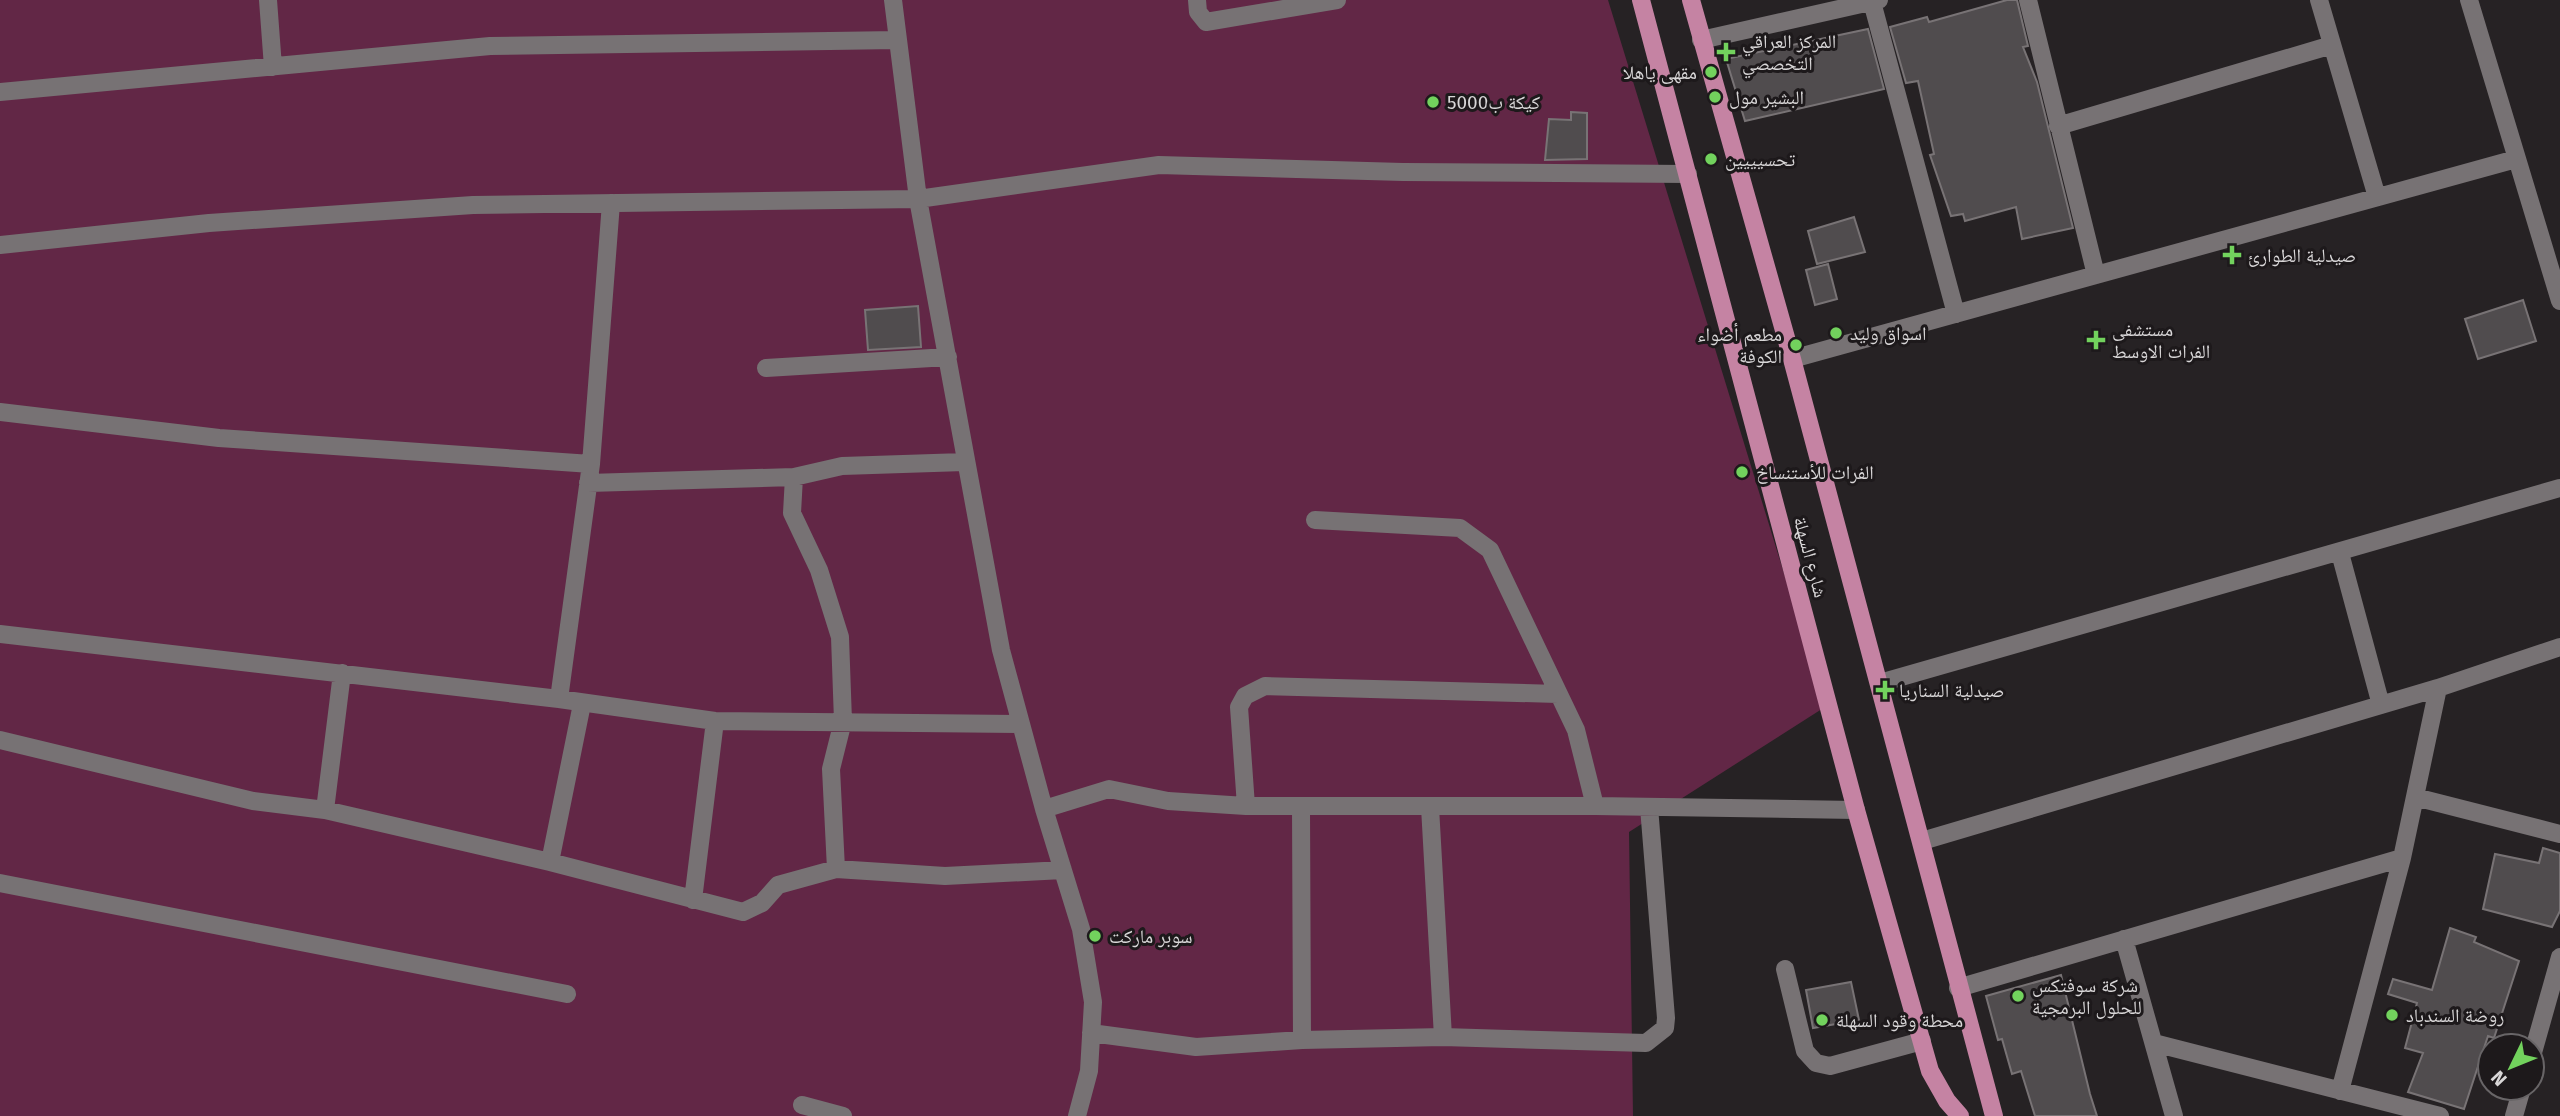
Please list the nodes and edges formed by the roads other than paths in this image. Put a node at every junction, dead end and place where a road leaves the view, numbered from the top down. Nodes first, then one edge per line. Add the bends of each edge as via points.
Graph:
1 (268, 0) edge
2 (893, 0) edge
3 (1197, 0) edge
4 (1337, 0) edge
5 (1641, 0) edge
6 (1691, 0) edge
7 (2028, 0) edge
8 (2319, 0) edge
9 (2469, 0) edge
10 (1876, 1) edge
11 (897, 40) junction
12 (1701, 40) junction
13 (2332, 45) junction
14 (273, 67) junction
15 (0, 92) edge
16 (2058, 126) junction
17 (2516, 159) junction
18 (1688, 174) junction
19 (2377, 197) junction
20 (918, 199) junction
21 (611, 203) junction
22 (0, 245) edge
23 (2552, 255) edge
24 (2096, 275) junction
25 (2560, 301) edge
26 (1956, 314) junction
27 (948, 356) junction
28 (1792, 359) junction
29 (766, 368) dead end
30 (0, 412) edge
31 (964, 463) junction
32 (591, 464) junction
33 (794, 477) junction
34 (588, 483) junction
35 (2560, 488) edge
36 (1315, 520) dead end
37 (2340, 553) junction
38 (0, 634) edge
39 (2560, 647) edge
40 (342, 673) junction
41 (1880, 683) junction
42 (2438, 688) junction
43 (1558, 694) junction
44 (559, 699) junction
45 (582, 704) junction
46 (2381, 705) junction
47 (715, 721) junction
48 (843, 722) junction
49 (1019, 724) junction
50 (0, 740) edge
51 (2415, 797) junction
52 (1246, 806) junction
53 (1595, 806) junction
54 (1430, 807) junction
55 (1650, 807) junction
56 (1301, 808) junction
57 (1044, 809) junction
58 (326, 810) junction
59 (1856, 810) junction
60 (2560, 834) edge
61 (1922, 841) junction
62 (2402, 858) junction
63 (550, 862) junction
64 (836, 869) junction
65 (1063, 870) junction
66 (0, 883) edge
67 (693, 900) junction
68 (2124, 939) junction
69 (2560, 957) edge
70 (1786, 969) dead end
71 (2557, 982) edge
72 (1958, 988) junction
73 (567, 993) dead end
74 (2540, 1032) edge
75 (1091, 1033) junction
76 (1443, 1037) junction
77 (1302, 1040) junction
78 (1922, 1041) junction
79 (2154, 1043) junction
80 (2340, 1091) junction
81 (802, 1105) dead end
82 (843, 1116) edge
83 (1077, 1116) edge
84 (1960, 1116) edge
85 (1994, 1116) edge
86 (2174, 1116) edge
87 (2440, 1116) edge

1 - 14 street
2 - 11 street
3 - 4 street via 1198,12 1206,22
5 - 18 main road, شارع السهلة
6 - 12 main road, شارع السهلة
7 - 16 street
8 - 13 street
9 - 17 street
10 - 12 street
10 - 26 street
11 - 14 street via 490,46
11 - 20 street
12 - 28 main road, شارع السهلة
13 - 16 street
13 - 19 street
14 - 15 street
16 - 24 street
17 - 19 street
17 - 23 street
18 - 20 street via 1159,165
18 - 59 main road, شارع السهلة
19 - 24 street
20 - 21 street
20 - 27 street
21 - 22 street via 352,212
21 - 32 street
23 - 25 street
24 - 26 street
26 - 28 street
27 - 29 street
27 - 31 street
28 - 41 main road, شارع السهلة
30 - 32 street via 219,438
31 - 33 street via 842,466
31 - 49 street
32 - 34 street
33 - 34 street
33 - 48 street via 792,513 819,570 840,637
34 - 44 street
35 - 37 street
36 - 43 street via 1460,527 1469,532 1490,550
37 - 41 street
37 - 46 street
38 - 40 street
39 - 42 street
40 - 44 street
40 - 58 street
41 - 61 main road, شارع السهلة
42 - 46 street
42 - 51 street
43 - 52 street via 1265,686 1245,696 1239,707
43 - 53 street via 1576,730
44 - 45 street
45 - 47 street
45 - 63 street
46 - 61 street
47 - 48 street
47 - 67 street
48 - 49 street
48 - 64 street via 831,769
49 - 57 street
50 - 58 street via 253,801
51 - 60 street
51 - 62 street
52 - 56 street
52 - 57 street via 1168,801 1109,789
53 - 54 street
53 - 55 street
54 - 56 street
54 - 76 street
55 - 59 street
55 - 76 street via 1665,1028 1646,1043
56 - 77 street
57 - 65 street
58 - 63 street
59 - 78 main road, شارع السهلة
61 - 72 main road, شارع السهلة
62 - 68 street
62 - 80 street
63 - 67 street
64 - 65 street via 945,876
64 - 67 street via 778,885 762,902 743,912
65 - 75 street via 1081,929 1093,1002
66 - 73 street
68 - 72 street
68 - 79 street
69 - 71 street
70 - 78 street via 1805,1051 1816,1063 1830,1066
71 - 74 street
72 - 85 main road, شارع السهلة
75 - 77 street via 1196,1047
75 - 83 street via 1089,1071
76 - 77 street
78 - 84 main road, شارع السهلة via 1937,1086
79 - 80 street
79 - 86 street
80 - 87 street
81 - 82 street

